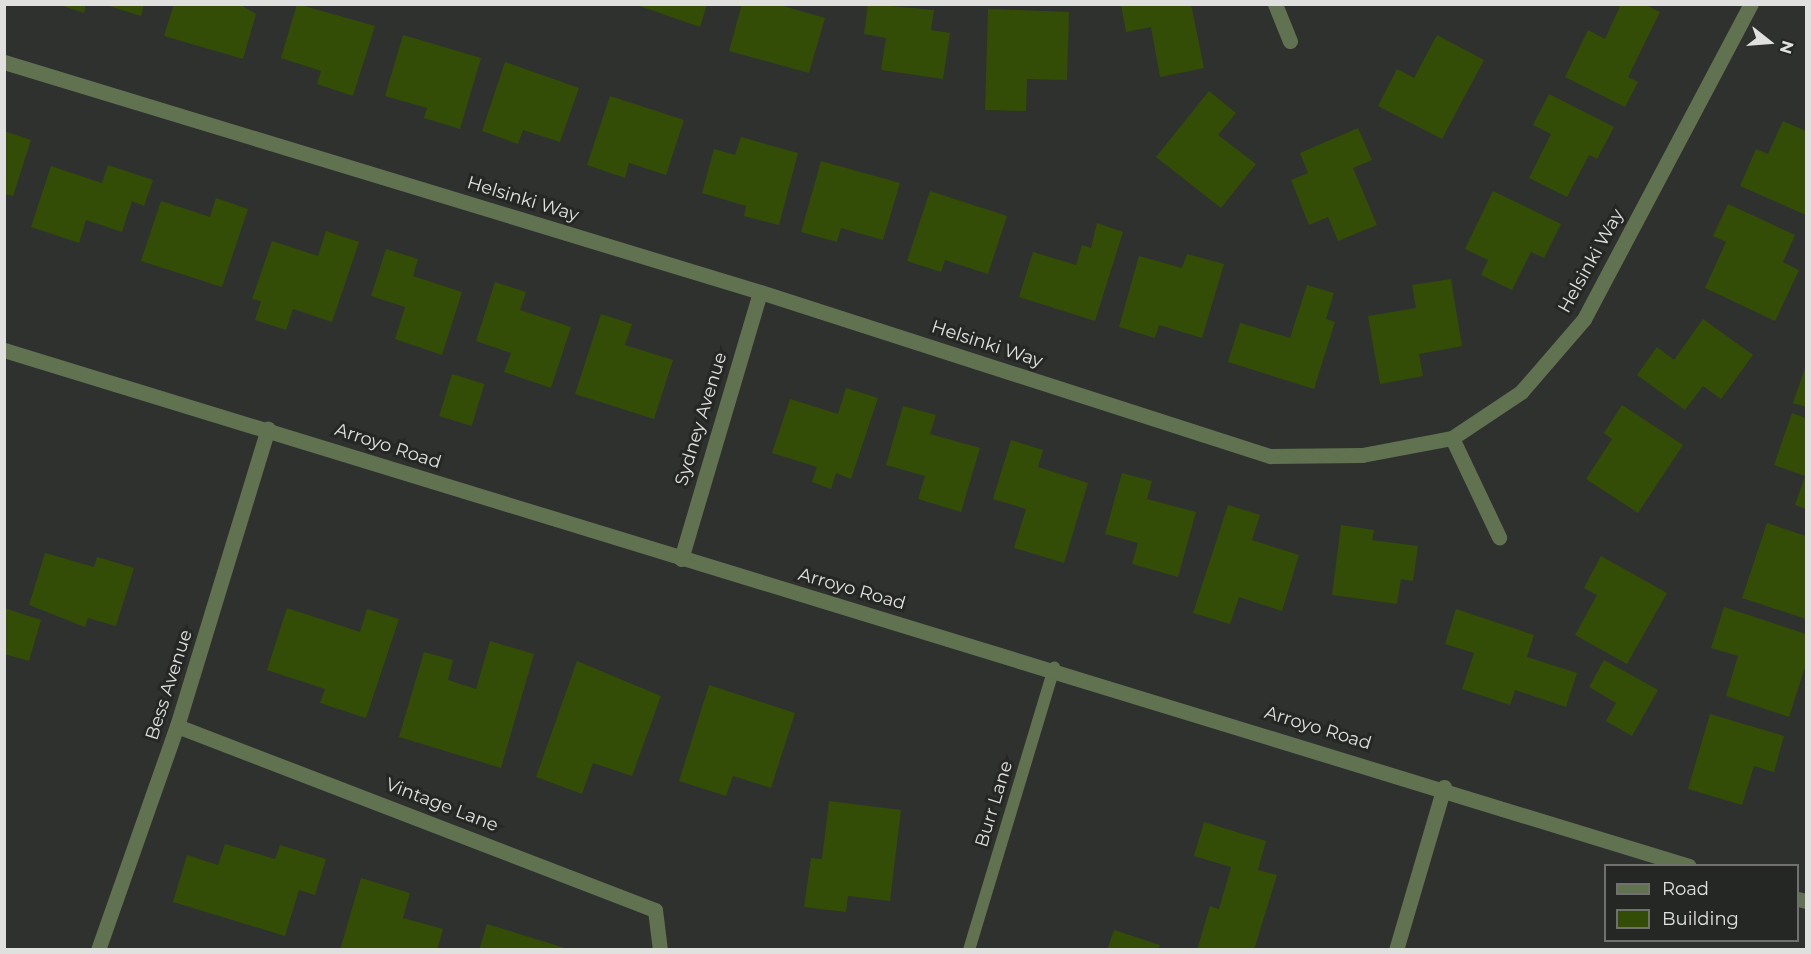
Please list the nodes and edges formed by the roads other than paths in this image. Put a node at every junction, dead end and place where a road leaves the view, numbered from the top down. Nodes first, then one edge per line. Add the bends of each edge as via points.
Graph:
1 (1275, 4) edge
2 (1751, 4) edge
3 (1290, 41) dead end
4 (4, 62) edge
5 (760, 292) junction
6 (4, 350) edge
7 (268, 429) junction
8 (1452, 438) junction
9 (1499, 537) dead end
10 (681, 559) junction
11 (1054, 668) junction
12 (177, 726) junction
13 (1444, 787) junction
14 (1683, 864) edge
15 (98, 950) edge
16 (660, 950) edge
17 (969, 950) edge
18 (1396, 950) edge

1 - 3 street
2 - 8 street, Helsinki Way via 1584,319 1521,392
4 - 5 street, Helsinki Way
5 - 8 street, Helsinki Way via 1270,456 1362,455
5 - 10 street, Sydney Avenue
6 - 7 street, Arroyo Road
7 - 10 street, Arroyo Road
7 - 12 street, Bess Avenue
8 - 9 street
10 - 11 street, Arroyo Road
11 - 13 street, Arroyo Road
11 - 17 lane, Burr Lane
12 - 15 street, Bess Avenue
12 - 16 street, Vintage Lane via 655,910
13 - 14 street, Arroyo Road
13 - 18 street

